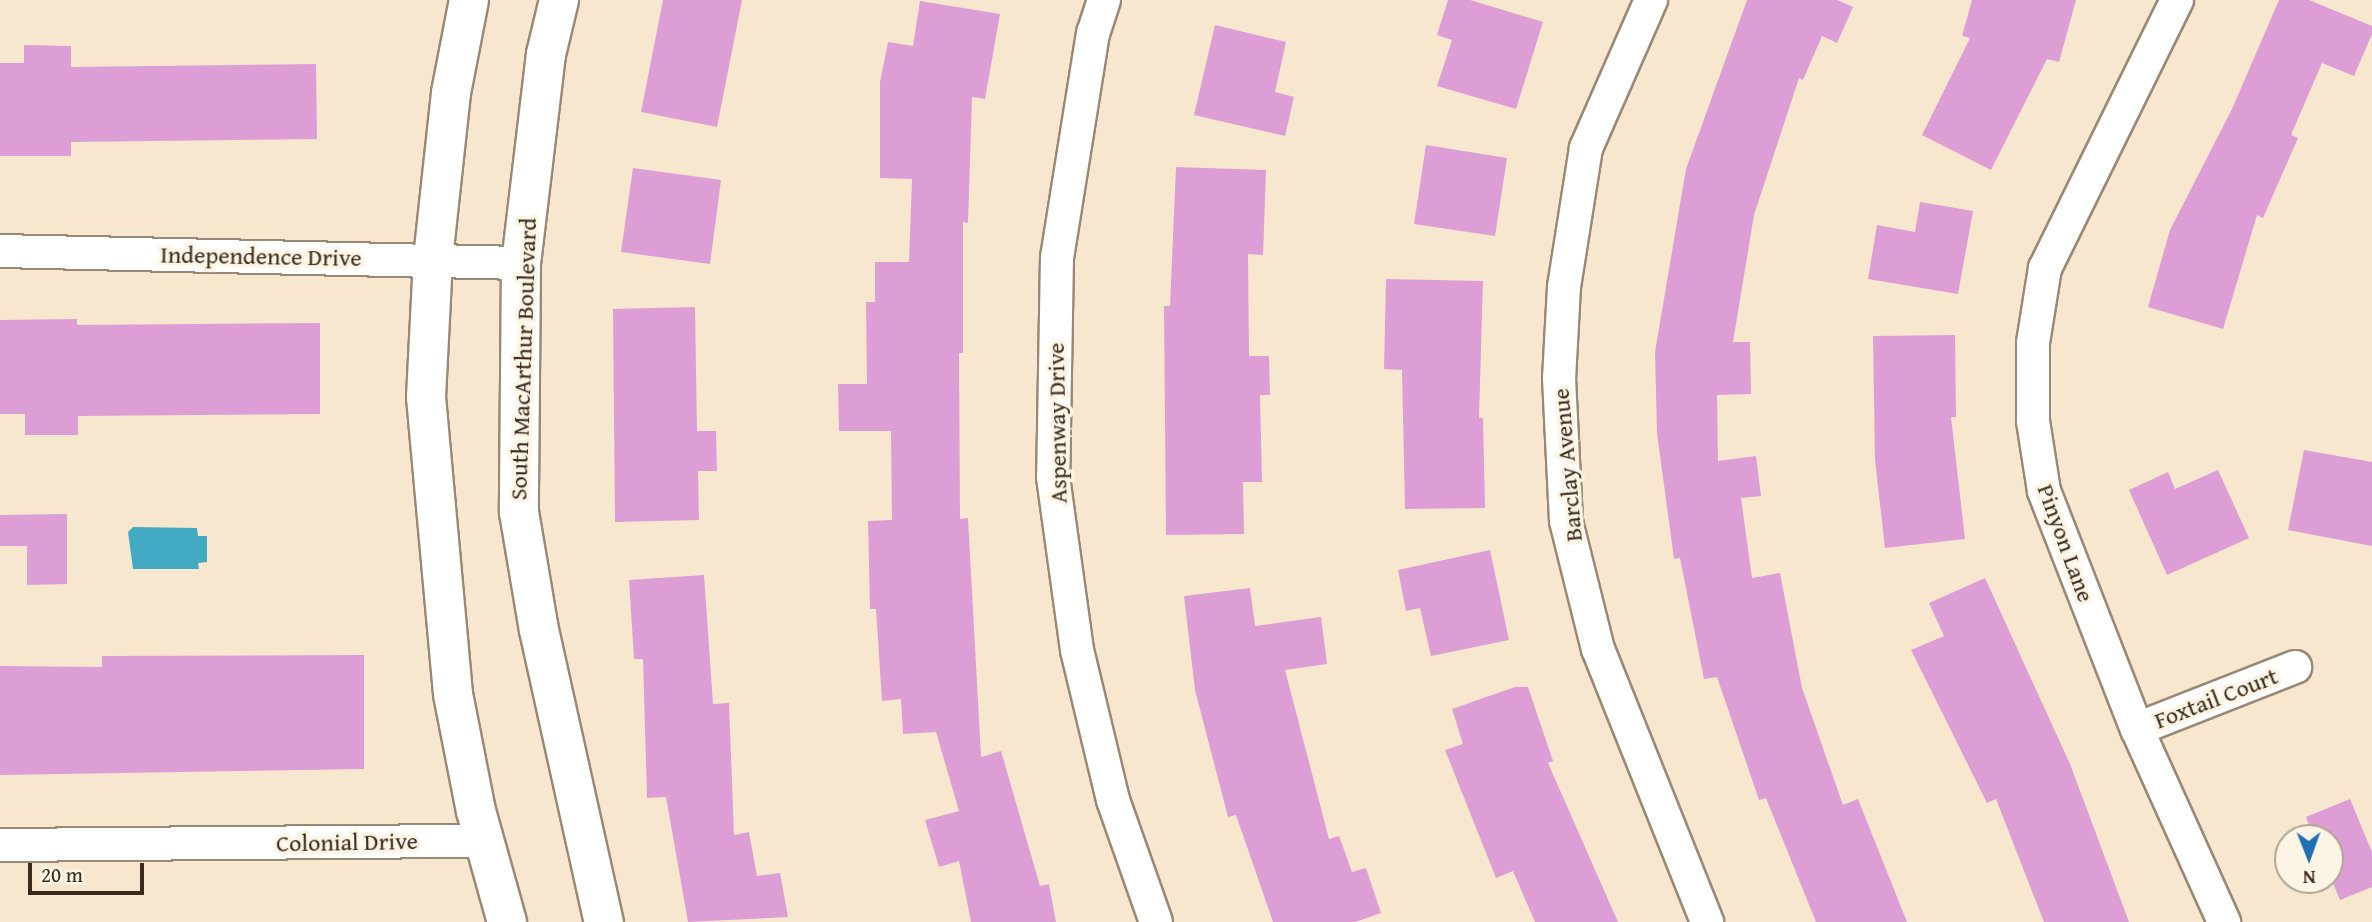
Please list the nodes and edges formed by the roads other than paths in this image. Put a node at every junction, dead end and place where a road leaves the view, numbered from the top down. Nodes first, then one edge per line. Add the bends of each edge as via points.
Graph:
1 (469, 0) edge
2 (559, 0) edge
3 (1104, 0) edge
4 (1651, 0) edge
5 (2177, 0) edge
6 (0, 251) edge
7 (433, 259) junction
8 (521, 263) junction
9 (2295, 667) dead end
10 (2137, 729) junction
11 (484, 841) junction
12 (0, 845) edge
13 (507, 922) edge
14 (604, 922) edge
15 (1156, 922) edge
16 (1707, 922) edge
17 (2224, 922) edge

1 - 7 main road via 451,93
2 - 8 main road, South MacArthur Boulevard via 546,54
3 - 15 street, Aspenway Drive via 1093,33 1058,257 1053,477 1077,650 1113,800
4 - 16 street, Barclay Avenue via 1586,148 1564,288 1559,378 1566,521 1598,649
5 - 10 street, Pinyon Lane via 2045,268 2033,343 2033,421 2045,491
6 - 7 street, Independence Drive
7 - 8 street, Independence Drive
7 - 11 main road via 426,397 436,549 453,694
8 - 14 main road, South MacArthur Boulevard via 519,512 539,630
9 - 10 street, Foxtail Court
10 - 17 street, Pinyon Lane
11 - 12 street, Colonial Drive
11 - 13 main road

